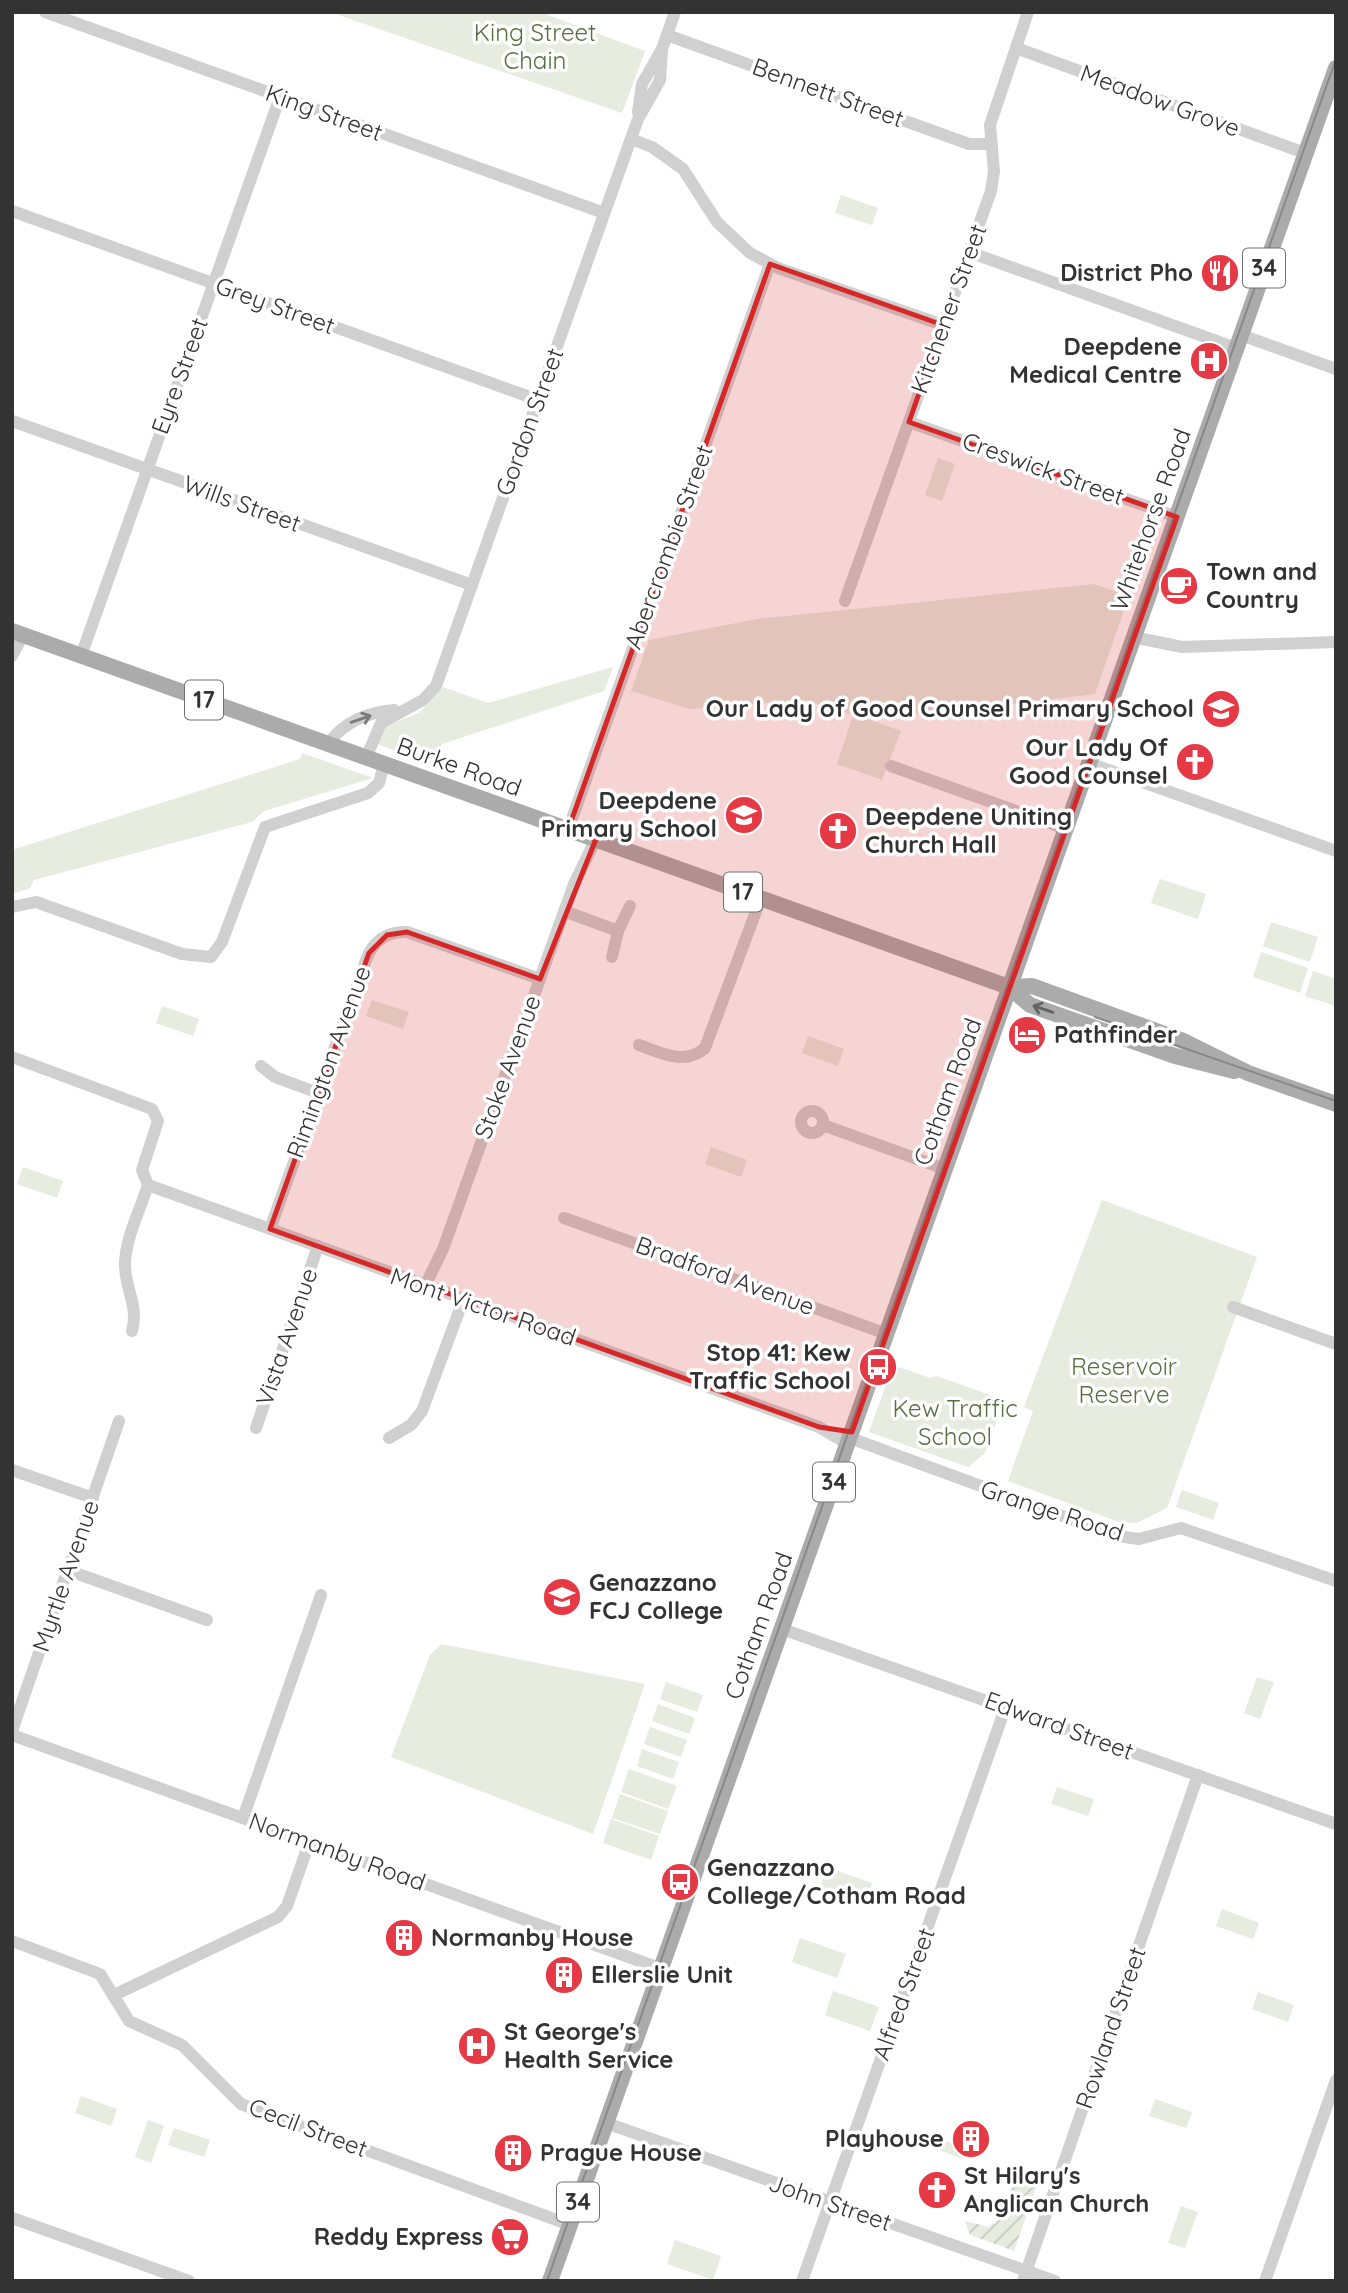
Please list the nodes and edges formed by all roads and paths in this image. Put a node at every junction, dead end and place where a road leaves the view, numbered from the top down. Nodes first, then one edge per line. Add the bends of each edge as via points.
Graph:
1 (45, 12) edge
2 (675, 12) edge
3 (1028, 12) edge
4 (667, 35) junction
5 (1016, 48) junction
6 (1336, 68) edge
7 (280, 97) junction
8 (1330, 104) edge
9 (631, 139) junction
10 (991, 144) junction
11 (1305, 153) junction
12 (12, 211) edge
13 (604, 213) junction
14 (969, 252) junction
15 (770, 264) junction
16 (214, 284) junction
17 (943, 325) junction
18 (1238, 342) junction
19 (1336, 369) edge
20 (538, 400) junction
21 (12, 421) edge
22 (909, 422) junction
23 (146, 470) junction
24 (1177, 517) junction
25 (472, 585) junction
26 (845, 601) dead end
27 (18, 633) edge
28 (1133, 637) junction
29 (1336, 642) edge
30 (12, 656) edge
31 (80, 656) junction
32 (402, 709) junction
33 (329, 744) junction
34 (366, 758) junction
35 (1089, 763) junction
36 (384, 764) junction
37 (891, 766) dead end
38 (1066, 829) junction
39 (568, 830) junction
40 (591, 838) junction
41 (1336, 851) edge
42 (761, 898) junction
43 (630, 906) dead end
44 (12, 907) edge
45 (564, 911) junction
46 (618, 930) junction
47 (612, 957) dead end
48 (540, 979) junction
49 (1009, 987) junction
50 (639, 1045) dead end
51 (12, 1057) edge
52 (261, 1066) dead end
53 (318, 1093) junction
54 (1336, 1104) edge
55 (823, 1125) dead end
56 (945, 1169) junction
57 (148, 1185) junction
58 (564, 1218) dead end
59 (270, 1229) junction
60 (318, 1246) junction
61 (430, 1288) junction
62 (464, 1298) junction
63 (1233, 1307) dead end
64 (132, 1331) dead end
65 (887, 1334) junction
66 (1336, 1344) edge
67 (120, 1420) dead end
68 (256, 1428) dead end
69 (389, 1438) dead end
70 (850, 1438) junction
71 (12, 1470) edge
72 (93, 1498) junction
73 (67, 1570) junction
74 (1336, 1581) edge
75 (321, 1595) dead end
76 (207, 1620) dead end
77 (782, 1629) junction
78 (1006, 1706) junction
79 (12, 1733) edge
80 (1198, 1775) junction
81 (243, 1818) junction
82 (1336, 1824) edge
83 (309, 1843) junction
84 (12, 1941) edge
85 (662, 1969) junction
86 (114, 1995) junction
87 (1336, 2080) edge
88 (1332, 2100) edge
89 (606, 2123) junction
90 (830, 2202) junction
91 (12, 2218) edge
92 (570, 2225) junction
93 (1025, 2276) edge
94 (189, 2281) edge
95 (550, 2281) edge
96 (802, 2281) edge
97 (1055, 2281) edge
98 (1265, 2281) edge

1 - 7 street, King Street
2 - 4 street, Gordon Street
3 - 5 street, Kitchener Street
4 - 9 street, Gordon Street via 660,80
4 - 10 street, Bennett Street via 970,144
5 - 10 street, Kitchener Street via 992,116
5 - 11 street, Meadow Grove
6 - 8 main road, Whitehorse Road / 34
7 - 13 street, King Street
7 - 16 street, Eyre Street
8 - 11 main road, Whitehorse Road / 34
9 - 13 street, Gordon Street
9 - 15 street via 652,147 683,169 725,232
10 - 14 street, Kitchener Street via 993,181
11 - 18 main road, Whitehorse Road / 34
12 - 16 street, Grey Street
13 - 20 street, Gordon Street
14 - 17 street, Kitchener Street
14 - 18 street
15 - 17 street
15 - 39 street, Abercrombie Street
16 - 20 street, Grey Street
16 - 23 street, Eyre Street
17 - 22 street, Kitchener Street
18 - 19 street
18 - 24 main road, Whitehorse Road / 34
20 - 25 street, Gordon Street
21 - 23 street, Wills Street
22 - 24 street, Creswick Street
22 - 26 street, Kitchener Street
23 - 25 street, Wills Street
23 - 31 street, Eyre Street
24 - 28 main road, Whitehorse Road / 34
25 - 32 street, Gordon Street via 436,685 423,700
27 - 30 street
27 - 31 main road, Burke Road / 17
28 - 29 street via 1181,647
28 - 35 main road, Whitehorse Road / 34
31 - 33 main road, Burke Road / 17
33 -> 32 street, Gordon Street via 350,723
32 - 34 street, Gordon Street via 381,723
33 - 34 main road, Burke Road / 17
34 - 36 main road, Burke Road / 17
35 - 38 main road, Whitehorse Road / 34
35 - 41 street
36 - 39 main road, Burke Road / 17
36 - 44 street via 379,783 368,793 264,827 222,942 211,957 183,954 36,902
37 - 38 street
38 - 49 main road, Whitehorse Road / 34
39 - 40 main road, Burke Road / 17
40 - 42 main road, Burke Road / 17
40 - 45 street, Stoke Avenue
42 - 49 main road, Burke Road / 17
42 - 50 street via 705,1048 681,1058
43 - 46 street
45 - 46 street
45 - 48 street, Stoke Avenue
46 - 47 street
48 - 53 street, Rimington Avenue via 414,934 387,935 369,953
48 - 61 street, Stoke Avenue
49 - 54 main road, Burke Road / 17 via 1032,986 1181,1040 1248,1073
49 - 56 main road, Cotham Road / 34
51 - 57 street via 152,1109 158,1121 142,1170
52 - 53 street via 275,1077
53 - 59 street, Rimington Avenue
55 - 56 street
56 - 65 main road, Cotham Road / 34
57 - 59 street, Mont Victor Road
57 - 64 street via 125,1257 135,1310
58 - 65 street, Bradford Avenue
59 - 60 street, Mont Victor Road
60 - 61 street, Mont Victor Road
60 - 68 street, Vista Avenue
61 - 62 street, Mont Victor Road
62 - 69 street via 422,1411
62 - 70 street, Mont Victor Road
63 - 66 street
65 - 70 main road, Cotham Road / 34
67 - 72 street, Myrtle Avenue
70 - 74 street, Grange Road via 1117,1535 1139,1539 1181,1528
70 - 77 main road, Cotham Road / 34
71 - 72 street
72 - 73 street, Myrtle Avenue
73 - 76 street
73 - 79 street, Myrtle Avenue
75 - 81 street
77 - 78 street, Edward Street
77 - 85 main road, Cotham Road / 34
78 - 80 street, Edward Street
78 - 90 street, Alfred Street
79 - 81 street, Normanby Road
80 - 82 street, Edward Street
80 - 93 street, Rowland Street
81 - 83 street, Normanby Road
83 - 85 street, Normanby Road
83 - 86 street via 287,1906 278,1917
84 - 86 street, Cecil Street via 95,1971
85 - 89 main road, Cotham Road / 34
86 - 92 street, Cecil Street via 128,2021 182,2045 241,2104
87 - 88 street
88 - 98 street
89 - 90 street, John Street
89 - 92 main road, Cotham Road / 34
90 - 93 street, John Street
90 - 96 street, Alfred Street
91 - 94 street
92 - 95 main road, Cotham Road / 34
93 - 97 street, John Street

